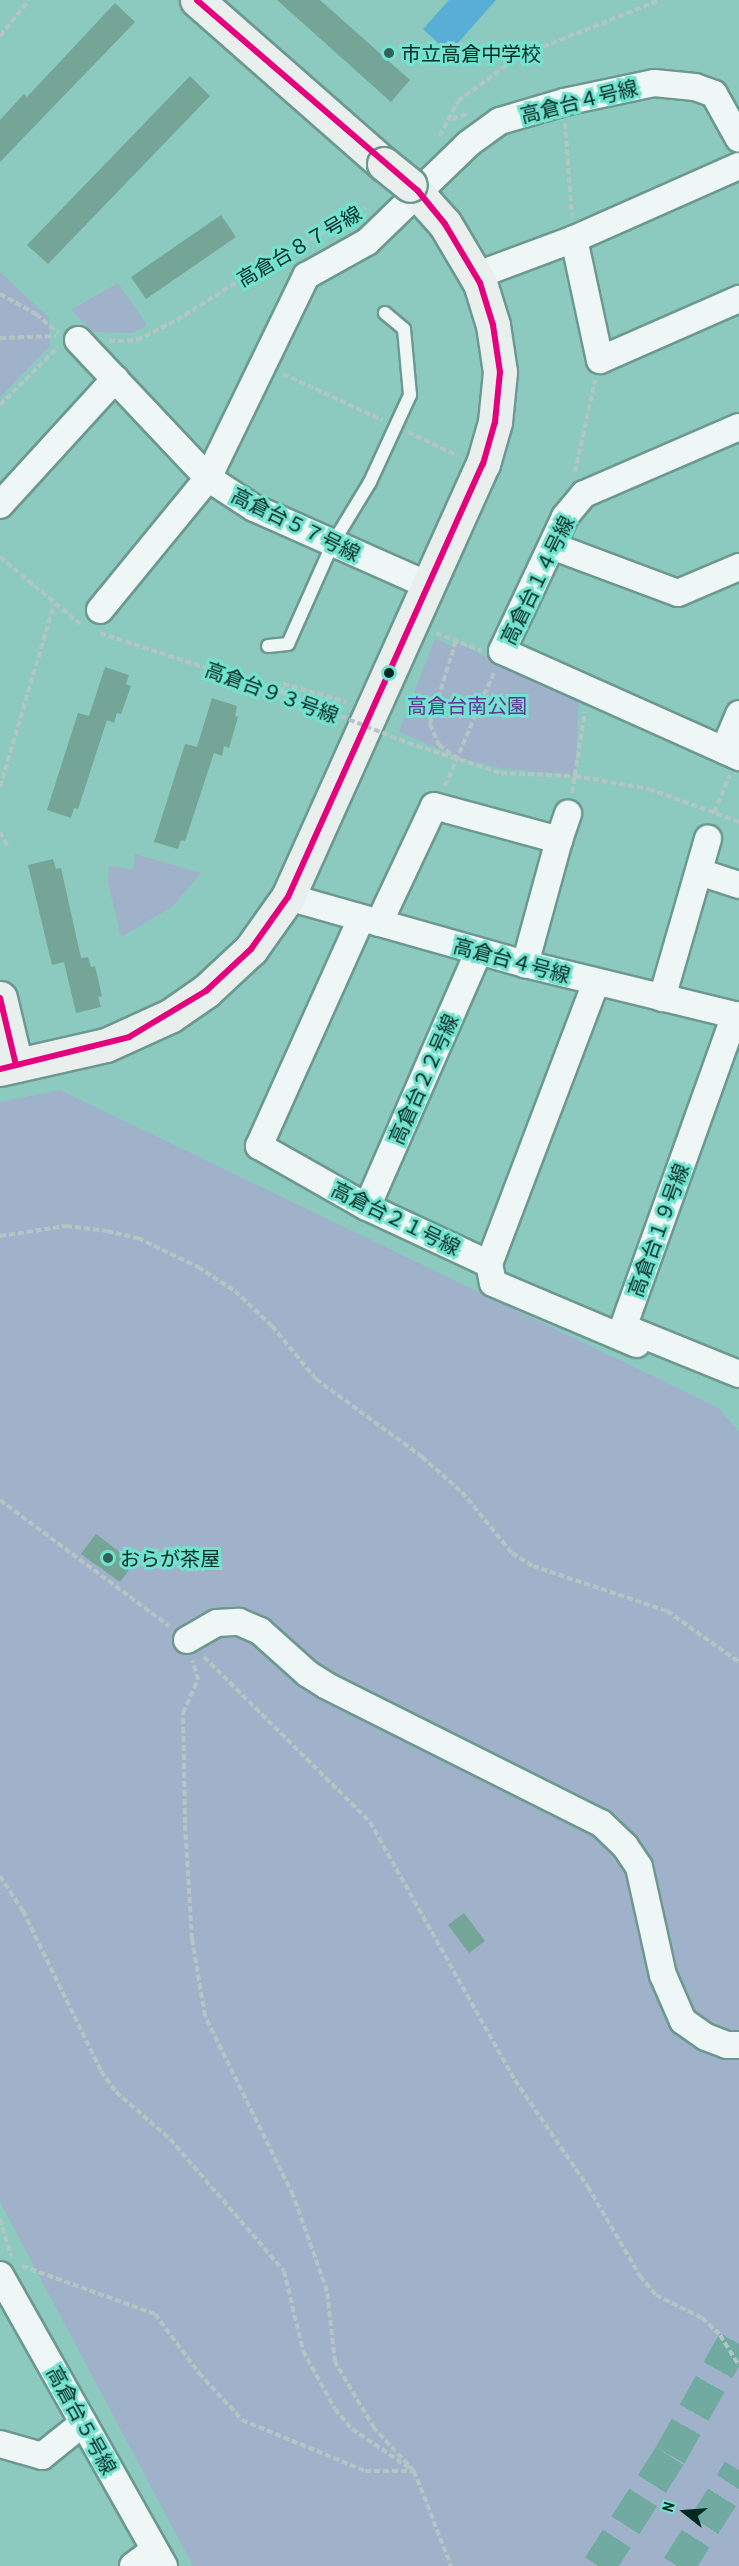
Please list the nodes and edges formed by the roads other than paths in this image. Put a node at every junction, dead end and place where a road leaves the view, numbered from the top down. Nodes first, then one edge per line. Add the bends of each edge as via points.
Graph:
1 (197, 0) edge
2 (739, 139) edge
3 (739, 166) edge
4 (414, 188) junction
5 (574, 239) junction
6 (491, 270) dead end
7 (739, 299) edge
8 (385, 313) dead end
9 (72, 339) road end
10 (115, 379) junction
11 (739, 427) edge
12 (208, 478) junction
13 (0, 505) edge
14 (333, 543) junction
15 (552, 546) junction
16 (739, 567) edge
17 (428, 585) junction
18 (100, 610) dead end
19 (268, 646) dead end
20 (739, 714) edge
21 (733, 754) edge
22 (568, 814) dead end
23 (708, 839) dead end
24 (559, 840) junction
25 (699, 872) junction
26 (739, 885) edge
27 (288, 897) junction
28 (370, 921) junction
29 (479, 951) junction
30 (525, 964) junction
31 (596, 982) junction
32 (0, 998) edge
33 (662, 998) junction
34 (737, 1015) edge
35 (8, 1067) edge
36 (367, 1207) junction
37 (489, 1264) junction
38 (661, 1342) junction
39 (739, 1374) edge
40 (187, 1640) road end
41 (739, 2045) edge
42 (0, 2275) edge
43 (83, 2423) junction
44 (0, 2444) edge
45 (159, 2558) edge
46 (133, 2566) edge

1 - 4 street, bridge
2 - 4 street, 高倉台４号線 via 714,94 695,87 654,83 564,102 501,121
3 - 5 street
4 - 12 street, 高倉台４号線 via 366,242 306,276
4 - 17 street via 446,224 480,283 493,325 500,372 495,422 483,464
5 - 6 street
5 - 7 street via 600,360
8 - 14 lane via 404,329 410,395 370,482
9 - 10 street, 高倉台５７号線
10 - 12 street, 高倉台５７号線
10 - 13 street
11 - 15 street, 高倉台１４号線 via 584,494 565,517
12 - 14 street, 高倉台５７号線 via 254,508
12 - 18 street, 高倉台４号線
14 - 17 street, 高倉台５７号線
14 - 19 lane via 288,644
15 - 16 street via 678,593
15 - 21 street, 高倉台１４号線 via 502,651
17 - 27 street
20 - 21 street
22 - 24 street
23 - 25 street
24 - 28 street via 434,806
24 - 30 street
25 - 26 street
25 - 33 street
27 - 28 street, 高倉台４号線
27 - 35 street via 251,949 206,992 170,1016 106,1045
28 - 29 street, 高倉台４号線
28 - 36 street, 高倉台２１号線 via 259,1146
29 - 30 street, 高倉台４号線
29 - 36 street, 高倉台２２号線
30 - 31 street, 高倉台４号線
31 - 33 street, 高倉台４号線
31 - 37 street
32 - 35 street
33 - 34 street, 高倉台４号線
34 - 38 street, 高倉台１９号線 via 624,1327
36 - 37 street, 高倉台２１号線
37 - 38 street via 493,1283 658,1353
38 - 39 street, 高倉台１９号線
40 - 41 street via 218,1623 239,1622 260,1631 327,1686 601,1823 625,1846 639,1867 663,1975 683,2021 706,2037
42 - 43 street, 高倉台５号線
43 - 44 street via 42,2456
43 - 45 street, 高倉台５号線
45 - 46 street

